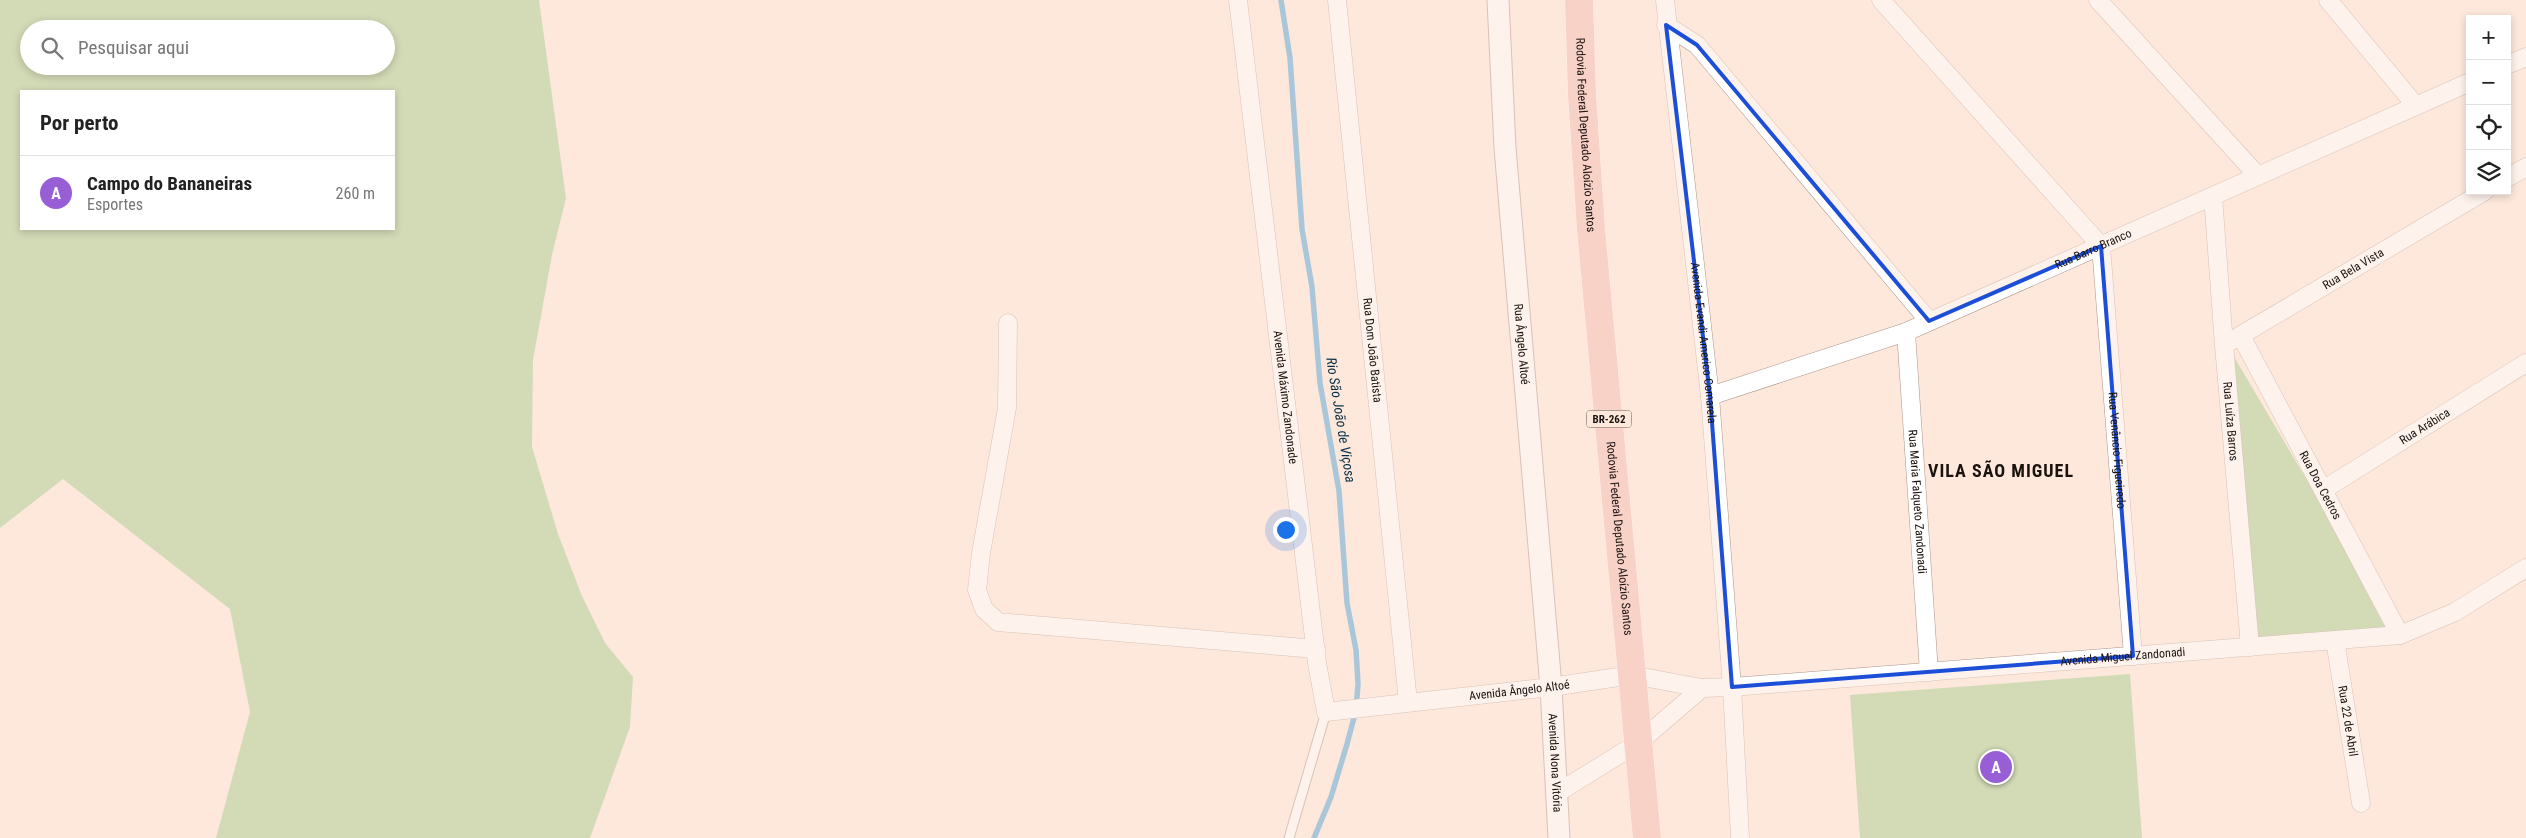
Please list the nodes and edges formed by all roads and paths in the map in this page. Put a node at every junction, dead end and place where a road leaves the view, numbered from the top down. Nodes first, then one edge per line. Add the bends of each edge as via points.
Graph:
1 (1238, 0) edge
2 (1337, 0) edge
3 (1498, 0) edge
4 (1579, 0) edge
5 (1664, 0) edge
6 (1881, 0) edge
7 (2098, 0) edge
8 (2328, 0) edge
9 (1666, 25) junction
10 (2526, 57) edge
11 (2511, 63) edge
12 (2466, 84) edge
13 (2416, 106) junction
14 (2526, 167) edge
15 (2258, 176) junction
16 (2511, 176) edge
17 (2478, 195) edge
18 (2213, 196) junction
19 (2101, 246) junction
20 (1929, 321) junction
21 (1008, 324) dead end
22 (1906, 332) junction
23 (2241, 336) junction
24 (2224, 345) junction
25 (2526, 363) edge
26 (1710, 396) junction
27 (2323, 490) junction
28 (2526, 568) edge
29 (2400, 635) junction
30 (2335, 640) junction
31 (2250, 646) junction
32 (1316, 649) junction
33 (2133, 656) junction
34 (1928, 672) junction
35 (1632, 675) junction
36 (1551, 687) junction
37 (1732, 687) junction
38 (1702, 688) junction
39 (1401, 703) junction
40 (1330, 712) junction
41 (1638, 743) junction
42 (1557, 793) junction
43 (2361, 803) dead end
44 (1289, 838) edge
45 (1560, 838) edge
46 (1647, 838) edge
47 (1740, 838) edge

1 - 32 street, Avenida Máximo Zandonade
2 - 39 street, Rua Dom João Batista
3 - 36 street, Rua Ângelo Altoé via 1506,158
4 - 35 highway, Rodovia Federal Deputado Aloízio Santos / BR-262 via 1591,229
5 - 9 street, Avenida Evandi Americo Comarela
6 - 19 street
7 - 15 street
8 - 13 street
9 - 20 street via 1698,45
9 - 26 street, Avenida Evandi Americo Comarela
10 - 11 street
12 - 13 street, Rua Barro Branco
13 - 15 street, Rua Barro Branco
14 - 16 street
15 - 18 street, Rua Barro Branco
17 - 23 street, Rua Bela Vista
18 - 19 street, Rua Barro Branco
18 - 24 street, Rua Luíza Barros
19 - 20 street, Rua Barro Branco
19 - 33 street, Rua Venâncio Figueiredo
20 - 22 street, Rua Barro Branco
21 - 32 street via 1007,408 977,590 984,609 998,622 1006,623
22 - 26 street, Rua Barro Branco
22 - 34 street, Rua Maria Falqueto Zandonadi
23 - 24 street, Rua Bela Vista
23 - 27 street, Rua Doa Cedros
24 - 31 street, Rua Luíza Barros
25 - 27 street, Rua Arábica
26 - 37 street, Avenida Evandi Americo Comarela
27 - 29 street, Rua Doa Cedros
28 - 29 street, Avenida Miguel Zandonadi via 2455,612
29 - 30 street, Avenida Miguel Zandonadi
30 - 31 street, Avenida Miguel Zandonadi
30 - 43 street, Rua 22 de Abril
31 - 33 street, Avenida Miguel Zandonadi
32 - 40 street, Avenida Máximo Zandonade
33 - 34 street, Avenida Miguel Zandonadi
34 - 37 street, Avenida Miguel Zandonadi
35 - 36 street, Avenida Ângelo Altoé
35 - 38 street, Avenida Miguel Zandonadi
35 - 41 highway, Rodovia Federal Deputado Aloízio Santos / BR-262
36 - 39 street, Avenida Ângelo Altoé
36 - 42 street, Avenida Nona Vitória
37 - 38 street, Avenida Miguel Zandonadi
37 - 47 street, Avenida Evandi Americo Comarela
38 - 41 street
39 - 40 street
40 - 44 lane
41 - 42 street
41 - 46 highway, Rodovia Federal Deputado Aloízio Santos / BR-262
42 - 45 street, Avenida Nona Vitória

